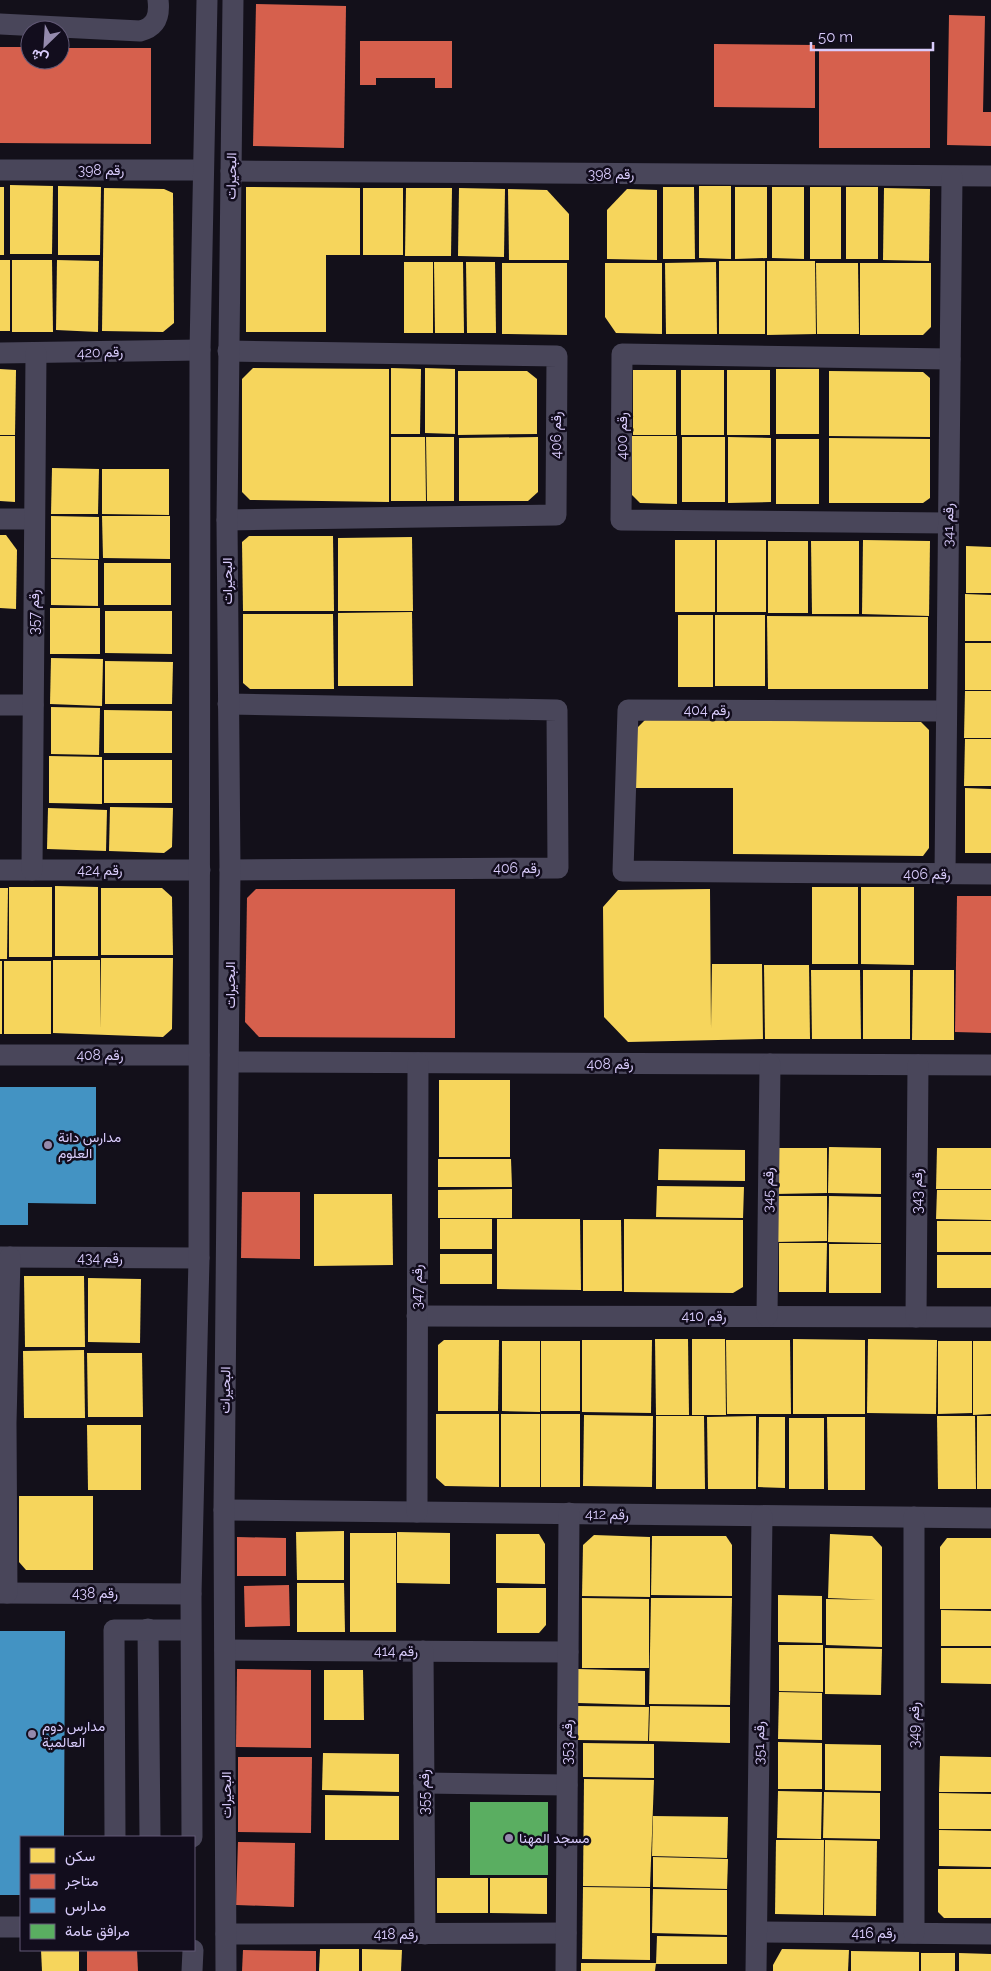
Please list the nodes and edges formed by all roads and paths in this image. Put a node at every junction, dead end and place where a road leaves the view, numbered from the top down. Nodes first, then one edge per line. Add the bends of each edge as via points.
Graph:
1 (158, 0) edge
2 (207, 0) edge
3 (233, 0) edge
4 (0, 24) edge
5 (206, 29) junction
6 (232, 34) junction
7 (0, 170) edge
8 (202, 170) junction
9 (231, 171) junction
10 (952, 176) junction
11 (991, 176) edge
12 (200, 350) junction
13 (228, 351) junction
14 (0, 353) edge
15 (36, 353) junction
16 (950, 359) junction
17 (0, 518) edge
18 (34, 519) junction
19 (227, 520) junction
20 (948, 523) junction
21 (228, 704) junction
22 (0, 705) edge
23 (33, 705) junction
24 (946, 711) junction
25 (0, 870) edge
26 (32, 870) junction
27 (200, 870) junction
28 (230, 870) junction
29 (623, 871) joint
30 (945, 874) junction
31 (991, 874) edge
32 (0, 1055) edge
33 (199, 1055) junction
34 (230, 1062) junction
35 (418, 1063) junction
36 (770, 1064) junction
37 (918, 1065) junction
38 (991, 1065) edge
39 (5, 1258) edge
40 (199, 1261) junction
41 (227, 1264) junction
42 (417, 1316) junction
43 (767, 1316) junction
44 (916, 1317) junction
45 (991, 1317) edge
46 (3, 1423) edge
47 (224, 1510) junction
48 (417, 1512) junction
49 (569, 1514) junction
50 (762, 1516) junction
51 (914, 1517) junction
52 (991, 1518) edge
53 (4, 1593) edge
54 (191, 1594) junction
55 (148, 1629) junction
56 (190, 1630) junction
57 (225, 1650) junction
58 (424, 1651) junction
59 (568, 1652) junction
60 (424, 1783) junction
61 (567, 1786) junction
62 (115, 1836) edge
63 (150, 1836) edge
64 (192, 1836) edge
65 (0, 1927) edge
66 (20, 1927) edge
67 (757, 1932) junction
68 (566, 1933) junction
69 (914, 1933) junction
70 (226, 1934) junction
71 (425, 1934) junction
72 (991, 1934) edge
73 (192, 1951) edge
74 (192, 1971) edge
75 (226, 1971) edge
76 (566, 1971) edge
77 (756, 1971) edge

1 - 4 street via 156,21 151,29 140,31
2 - 5 street, البحيرات
3 - 6 street, البحيرات
5 - 6 street via 216,16 223,16 230,24
5 - 8 street, البحيرات
6 - 9 street, البحيرات
7 - 8 street, رقم 398
8 - 12 street, البحيرات
9 - 10 street, رقم 398
9 - 13 street, البحيرات
10 - 11 street, رقم 398
10 - 16 street, رقم 341
12 - 15 street, رقم 420
12 - 27 street, البحيرات
13 - 19 street, البحيرات
13 - 19 street, رقم 406 via 557,356 556,515
14 - 15 street, رقم 420
15 - 18 street, رقم 357
16 - 20 street, رقم 341
16 - 20 street, رقم 400 via 622,354 621,520
17 - 18 street
18 - 23 street, رقم 357
19 - 21 street, البحيرات
20 - 24 street, رقم 341
21 - 28 street, البحيرات
21 - 28 street, رقم 406 via 557,710 558,868
22 - 23 street
23 - 26 street, رقم 357
24 - 29 street, رقم 404 via 628,710
24 - 30 street, رقم 341
25 - 26 street, رقم 424
26 - 27 street, رقم 424
27 - 33 street, البحيرات
28 - 34 street, البحيرات
29 - 30 street, رقم 406
30 - 31 street, رقم 406
32 - 33 street, رقم 408
33 - 40 street, البحيرات
34 - 35 street, رقم 408
34 - 41 street, البحيرات
35 - 36 street, رقم 408
35 - 42 street, رقم 347
36 - 37 street, رقم 408
36 - 43 street, رقم 345
37 - 38 street, رقم 408
37 - 44 street, رقم 343
39 - 40 street, رقم 434
39 - 46 street
40 - 41 street, رقم 434
40 - 54 street, البحيرات
41 - 47 street, البحيرات
42 - 43 street, رقم 410
42 - 48 street, رقم 347
43 - 44 street, رقم 410
44 - 45 street, رقم 410
46 - 53 street
47 - 48 street, رقم 412
47 - 57 street, البحيرات
48 - 49 street, رقم 412
49 - 50 street, رقم 412
49 - 59 street, رقم 353
50 - 51 street, رقم 412
50 - 67 street, رقم 351
51 - 52 street, رقم 412
51 - 69 street, رقم 349
53 - 54 street, رقم 438
54 - 56 street, البحيرات
55 - 56 street
55 - 62 street via 114,1630
55 - 63 street
56 - 64 street, البحيرات
57 - 58 street, رقم 414
57 - 70 street, البحيرات
58 - 59 street, رقم 414
58 - 60 street, رقم 355
59 - 61 street, رقم 353
60 - 61 street
60 - 71 street, رقم 355
61 - 68 street, رقم 353
65 - 66 street
67 - 69 street, رقم 416
67 - 77 street, رقم 351
68 - 71 street, رقم 418
68 - 76 street, رقم 353
69 - 72 street, رقم 416
70 - 71 street, رقم 418
70 - 75 street, البحيرات
73 - 74 street

